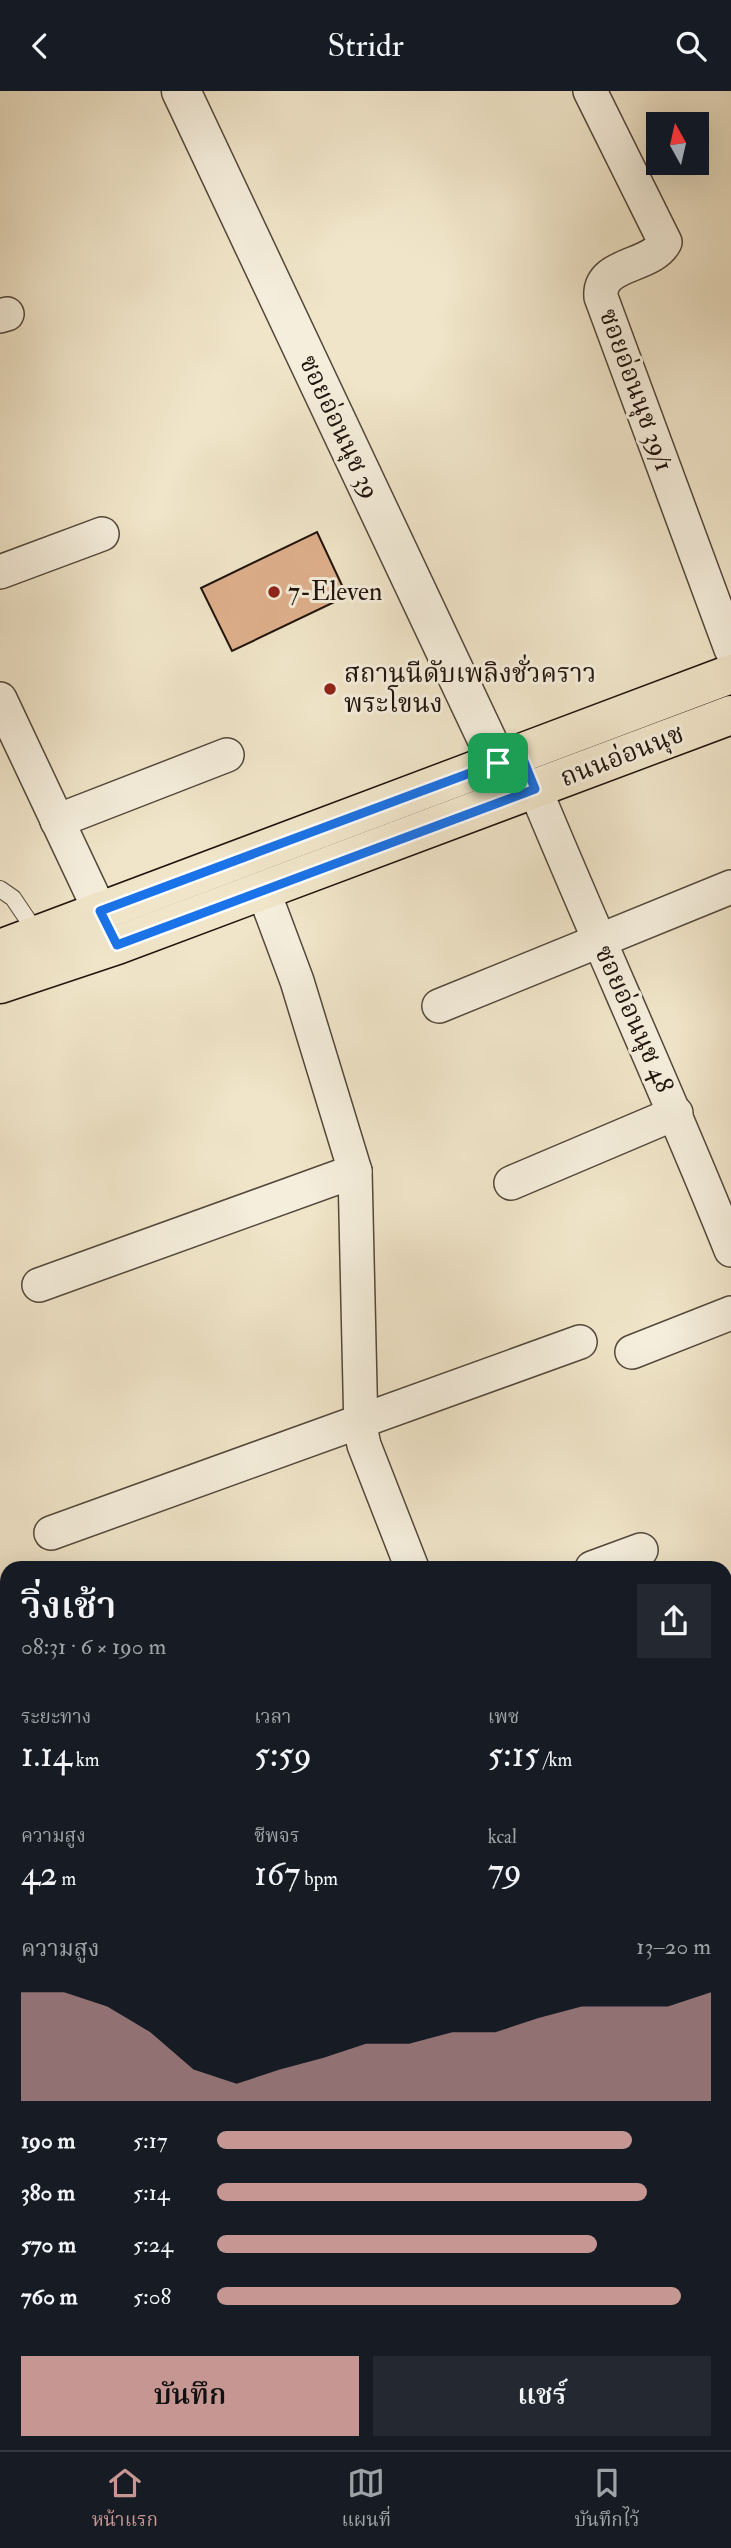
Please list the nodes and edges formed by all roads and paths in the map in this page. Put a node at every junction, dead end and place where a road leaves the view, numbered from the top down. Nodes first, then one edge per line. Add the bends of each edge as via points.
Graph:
1 (181, 91) edge
2 (590, 91) edge
3 (102, 534) dead end
4 (0, 572) edge
5 (731, 649) edge
6 (731, 674) edge
7 (0, 699) edge
8 (731, 715) edge
9 (228, 754) dead end
10 (517, 776) junction
11 (57, 821) junction
12 (250, 855) junction
13 (731, 887) edge
14 (0, 889) edge
15 (263, 890) junction
16 (100, 911) junction
17 (38, 935) junction
18 (597, 940) junction
19 (117, 945) junction
20 (0, 949) edge
21 (0, 984) edge
22 (439, 1006) dead end
23 (676, 1113) junction
24 (355, 1171) junction
25 (511, 1182) dead end
26 (731, 1250) edge
27 (39, 1285) dead end
28 (731, 1313) edge
29 (580, 1342) dead end
30 (632, 1352) dead end
31 (361, 1419) junction
32 (51, 1533) dead end
33 (641, 1551) dead end
34 (409, 1561) edge
35 (612, 1561) edge

1 - 10 street, ซอยอ่อนนุช 39
2 - 5 street, ซอยอ่อนนุช 39/1 via 665,242 660,251 608,276 600,287 601,297
3 - 4 street
6 - 10 main road, ถนนอ่อนนุช
7 - 11 street
8 - 10 main road, ถนนอ่อนนุช
9 - 11 street
10 - 12 main road, ถนนอ่อนนุช
10 - 15 main road, ถนนอ่อนนุช
10 - 18 street, ซอยอ่อนนุช 48
11 - 16 street
12 - 15 main road
12 - 16 main road, ถนนอ่อนนุช
13 - 18 street
14 - 17 lane via 13,898
15 - 19 main road, ถนนอ่อนนุช
15 - 24 street via 297,981
16 - 17 main road, ถนนอ่อนนุช
16 - 19 main road
17 - 20 main road, ถนนอ่อนนุช
18 - 22 street
18 - 23 street, ซอยอ่อนนุช 48
19 - 21 main road, ถนนอ่อนนุช
23 - 25 street
23 - 26 street, ซอยอ่อนนุช 48
24 - 27 street
24 - 31 street
28 - 30 street
29 - 31 street
31 - 32 street
31 - 34 street via 363,1444
33 - 35 street

